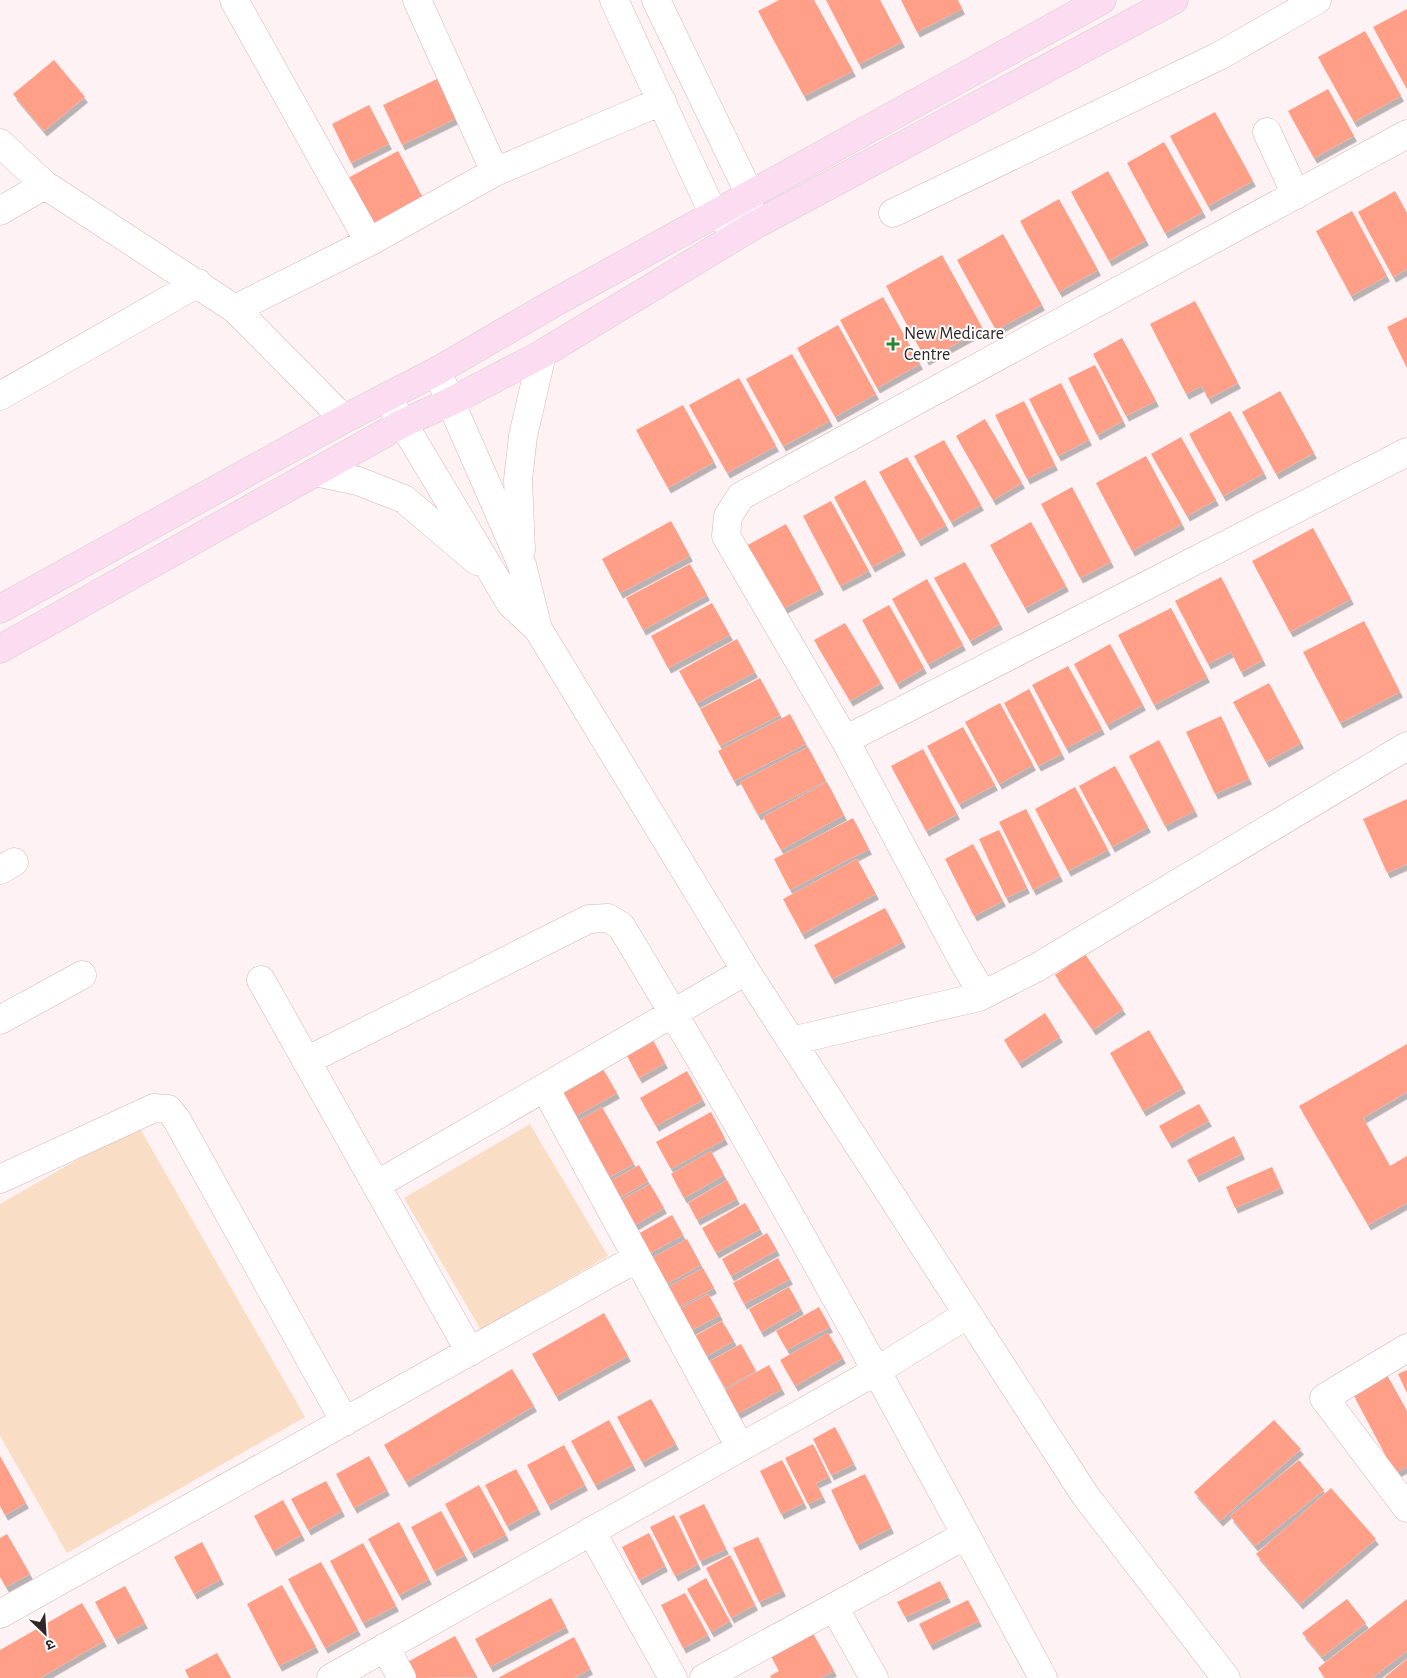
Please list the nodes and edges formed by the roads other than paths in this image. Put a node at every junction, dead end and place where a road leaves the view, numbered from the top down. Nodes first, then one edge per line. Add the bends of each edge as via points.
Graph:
1 (234, 0) edge
2 (416, 0) edge
3 (614, 0) edge
4 (656, 0) edge
5 (1102, 0) edge
6 (1174, 0) edge
7 (1317, 0) edge
8 (662, 101) junction
9 (1266, 132) dead end
10 (1407, 134) edge
11 (0, 143) edge
12 (495, 172) junction
13 (45, 185) junction
14 (750, 195) junction
15 (1296, 195) junction
16 (0, 211) edge
17 (893, 213) dead end
18 (714, 215) junction
19 (745, 231) junction
20 (369, 242) junction
21 (198, 283) junction
22 (235, 309) junction
23 (542, 354) junction
24 (437, 371) junction
25 (0, 396) edge
26 (387, 397) junction
27 (450, 402) junction
28 (344, 419) junction
29 (403, 423) junction
30 (1407, 452) edge
31 (315, 472) junction
32 (522, 566) junction
33 (496, 578) junction
34 (0, 609) edge
35 (538, 629) junction
36 (0, 649) edge
37 (845, 740) junction
38 (1407, 746) edge
39 (746, 971) junction
40 (82, 975) dead end
41 (261, 980) dead end
42 (979, 998) junction
43 (674, 1013) junction
44 (0, 1020) edge
45 (791, 1041) junction
46 (306, 1061) junction
47 (545, 1088) junction
48 (0, 1179) edge
49 (376, 1185) junction
50 (638, 1258) junction
51 (968, 1314) junction
52 (1407, 1348) edge
53 (470, 1352) junction
54 (878, 1370) junction
55 (345, 1422) junction
56 (740, 1447) junction
57 (1407, 1508) edge
58 (591, 1531) junction
59 (966, 1535) junction
60 (834, 1607) junction
61 (0, 1614) edge
62 (385, 1647) junction
63 (331, 1678) edge
64 (402, 1678) edge
65 (673, 1678) edge
66 (704, 1678) edge
67 (874, 1678) edge
68 (1044, 1678) edge
69 (1226, 1678) edge

1 - 20 street
2 - 12 street
3 - 8 street
4 - 14 street
5 - 14 main road
6 - 19 main road
7 - 17 street via 1219,56
8 - 12 street
8 - 18 street
9 - 15 street
10 - 15 street
11 - 13 street
12 - 20 street
13 - 16 street
13 - 21 street
14 - 18 main road
14 - 19 street
15 - 37 street via 741,496 728,516 726,536
18 - 19 street
18 - 24 main road
19 - 23 main road
20 - 22 street
21 - 22 street
21 - 25 street
22 - 28 street
23 - 27 main road
23 - 32 street via 523,436 518,480
24 - 26 main road
24 - 27 street
26 - 28 main road
26 - 29 street
27 - 29 main road
27 - 32 street
28 - 34 main road
29 - 31 main road
29 - 33 street
30 - 37 street
31 - 33 street via 358,481 404,499
31 - 36 main road
32 - 35 street
33 - 35 street via 511,604
35 - 39 street
37 - 42 street via 976,981
38 - 42 street via 1036,968
39 - 43 street
39 - 45 street
40 - 44 street
41 - 46 street
42 - 45 street
43 - 46 street via 621,926 608,918 588,919
43 - 47 street
43 - 54 street
45 - 51 street
46 - 49 street
47 - 49 street
47 - 50 street
48 - 55 street via 154,1108 168,1109
49 - 53 street
50 - 53 street
50 - 56 street
51 - 54 street
51 - 69 street via 1085,1495
52 - 57 street via 1324,1398
53 - 55 street
54 - 56 street
54 - 59 street
55 - 61 street
56 - 58 street
58 - 62 street
58 - 65 street
59 - 60 street
59 - 68 street
60 - 66 street
60 - 67 street
62 - 63 street
62 - 64 street

